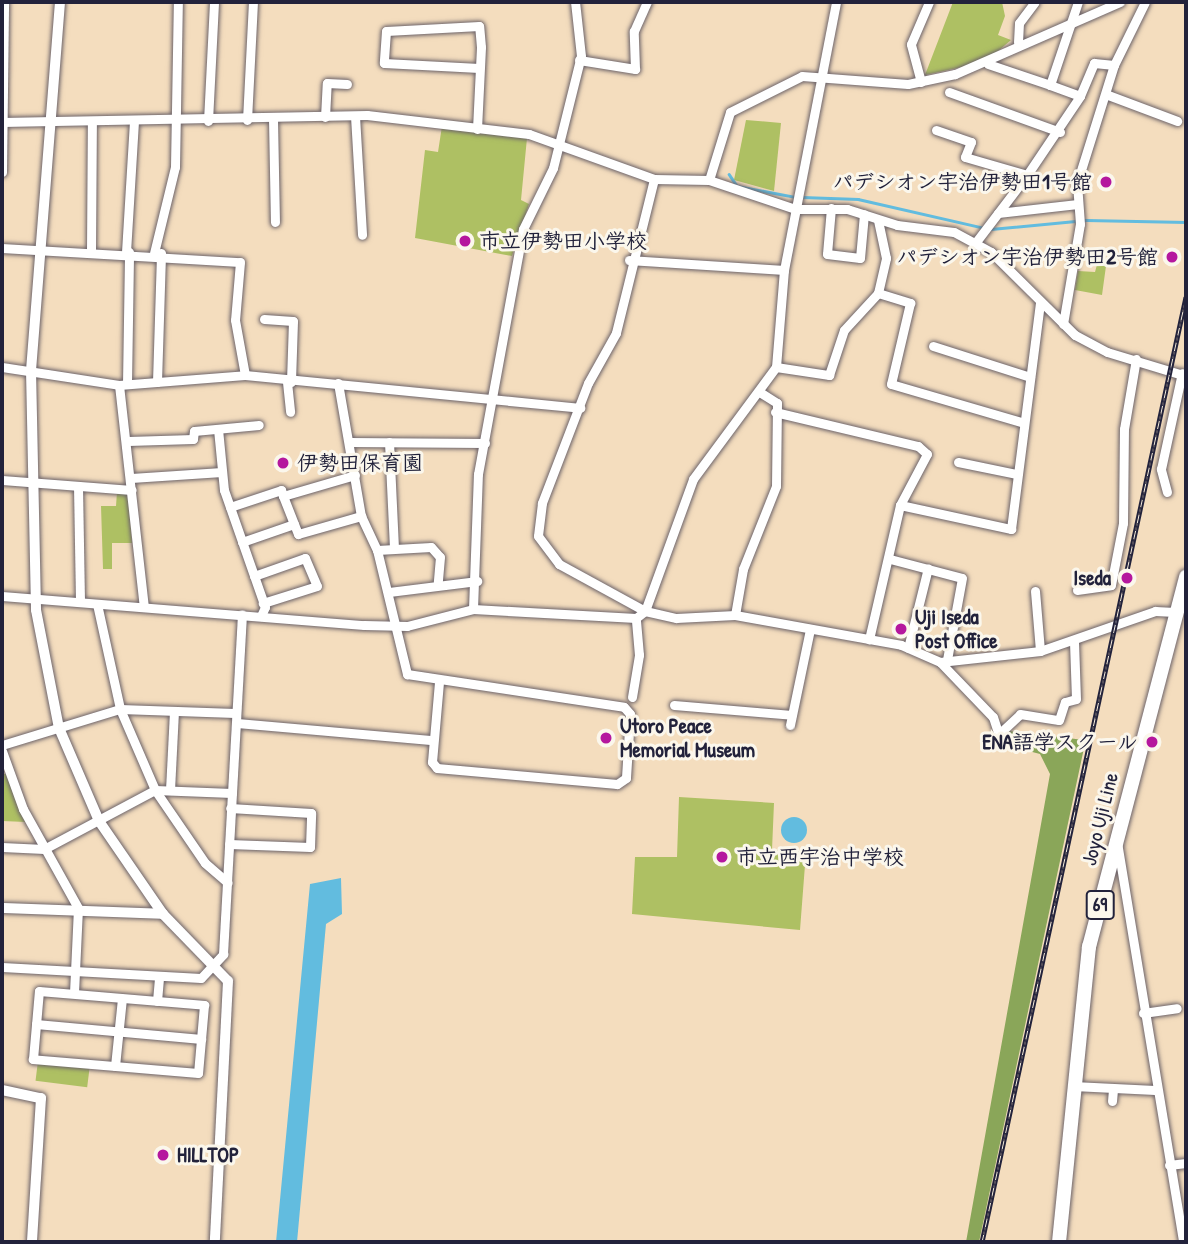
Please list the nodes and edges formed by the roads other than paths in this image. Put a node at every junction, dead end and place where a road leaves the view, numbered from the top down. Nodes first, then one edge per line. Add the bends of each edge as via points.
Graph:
1 (4, 2) edge
2 (60, 2) edge
3 (178, 2) edge
4 (214, 2) edge
5 (253, 2) edge
6 (575, 2) edge
7 (648, 2) edge
8 (836, 2) edge
9 (929, 2) edge
10 (1035, 2) edge
11 (1078, 2) edge
12 (1120, 2) edge
13 (1145, 2) edge
14 (1072, 23) junction
15 (1018, 42) junction
16 (579, 60) junction
17 (988, 64) junction
18 (1114, 65) junction
19 (479, 68) junction
20 (826, 74) junction
21 (921, 82) junction
22 (347, 84) dead end
23 (1049, 85) junction
24 (949, 92) dead end
25 (1108, 95) junction
26 (1080, 96) junction
27 (355, 116) junction
28 (325, 117) junction
29 (273, 119) junction
30 (247, 120) junction
31 (134, 121) junction
32 (208, 121) junction
33 (1177, 121) dead end
34 (4, 122) edge
35 (49, 122) junction
36 (92, 122) junction
37 (175, 122) junction
38 (477, 129) junction
39 (936, 130) dead end
40 (1060, 131) junction
41 (558, 149) junction
42 (2, 171) edge
43 (1027, 175) junction
44 (654, 179) junction
45 (709, 180) junction
46 (1077, 204) junction
47 (831, 208) junction
48 (794, 209) junction
49 (999, 213) junction
50 (864, 214) junction
51 (878, 219) junction
52 (275, 222) dead end
53 (362, 235) dead end
54 (976, 242) junction
55 (2, 248) edge
56 (36, 250) junction
57 (91, 251) junction
58 (128, 252) junction
59 (158, 253) junction
60 (629, 260) junction
61 (783, 270) junction
62 (878, 293) junction
63 (1040, 304) junction
64 (264, 319) dead end
65 (1063, 324) junction
66 (933, 346) dead end
67 (1136, 359) junction
68 (2, 367) edge
69 (776, 367) junction
70 (31, 370) junction
71 (245, 375) junction
72 (1184, 375) edge
73 (1030, 377) junction
74 (157, 382) junction
75 (289, 382) junction
76 (338, 383) junction
77 (123, 384) junction
78 (761, 393) junction
79 (496, 398) junction
80 (580, 408) junction
81 (290, 412) dead end
82 (775, 412) junction
83 (1021, 422) junction
84 (259, 425) dead end
85 (218, 429) junction
86 (128, 441) junction
87 (349, 442) junction
88 (388, 442) junction
89 (485, 443) junction
90 (958, 462) dead end
91 (222, 472) junction
92 (1016, 474) junction
93 (355, 475) junction
94 (131, 478) junction
95 (2, 480) edge
96 (32, 482) junction
97 (78, 485) junction
98 (132, 490) junction
99 (1167, 492) dead end
100 (283, 496) junction
101 (900, 505) junction
102 (230, 507) junction
103 (361, 516) junction
104 (294, 524) junction
105 (242, 542) junction
106 (394, 547) junction
107 (377, 550) junction
108 (890, 559) junction
109 (928, 568) junction
110 (254, 576) junction
111 (1186, 577) edge
112 (438, 582) junction
113 (477, 582) junction
114 (1077, 590) dead end
115 (1035, 591) dead end
116 (389, 592) junction
117 (2, 596) edge
118 (35, 597) junction
119 (80, 602) junction
120 (263, 603) junction
121 (97, 604) junction
122 (144, 607) junction
123 (473, 609) junction
124 (645, 611) junction
125 (242, 615) junction
126 (736, 615) junction
127 (261, 616) junction
128 (1178, 617) edge
129 (636, 618) junction
130 (396, 626) junction
131 (810, 629) junction
132 (869, 639) junction
133 (1074, 643) junction
134 (908, 648) junction
135 (1040, 651) junction
136 (943, 661) junction
137 (439, 682) junction
138 (632, 697) dead end
139 (674, 705) dead end
140 (120, 709) junction
141 (174, 711) junction
142 (236, 718) junction
143 (60, 728) junction
144 (433, 740) junction
145 (2, 745) edge
146 (2, 751) edge
147 (155, 790) junction
148 (170, 790) junction
149 (232, 793) junction
150 (230, 808) junction
151 (99, 821) junction
152 (1116, 841) junction
153 (229, 844) junction
154 (2, 847) edge
155 (44, 849) junction
156 (228, 883) junction
157 (2, 908) edge
158 (78, 912) junction
159 (163, 914) junction
160 (215, 964) junction
161 (2, 967) edge
162 (75, 971) junction
163 (159, 976) junction
164 (74, 993) junction
165 (122, 998) junction
166 (157, 1001) junction
167 (1177, 1008) dead end
168 (1143, 1013) junction
169 (36, 1024) junction
170 (119, 1031) junction
171 (201, 1039) junction
172 (115, 1066) junction
173 (1073, 1086) junction
174 (1113, 1089) junction
175 (2, 1090) edge
176 (1155, 1090) junction
177 (1112, 1101) dead end
178 (1186, 1163) edge
179 (1169, 1165) junction
180 (1184, 1239) edge
181 (32, 1242) edge
182 (215, 1242) edge
183 (1059, 1242) edge

1 - 34 street
2 - 35 street
3 - 37 street
4 - 32 street
5 - 30 street
6 - 16 street
7 - 16 street via 634,31 635,69
8 - 20 street
9 - 21 street via 911,44
10 - 15 street via 1019,23
11 - 14 street
12 - 14 street
13 - 18 street
14 - 15 street
14 - 23 street
15 - 17 street
16 - 41 street
17 - 21 street
17 - 23 street
18 - 25 street
18 - 26 street via 1094,64
19 - 19 street via 384,63 386,31 479,26
19 - 38 street
20 - 21 street
20 - 45 street via 802,76 730,112
20 - 48 street
22 - 28 street via 327,83
23 - 26 street
24 - 40 street
25 - 33 street
25 - 46 street via 1077,183
26 - 40 street
27 - 28 street
27 - 38 street
27 - 53 street
28 - 29 street
29 - 30 street
29 - 52 street
30 - 32 street
31 - 36 street
31 - 37 street
31 - 58 street
32 - 37 street
34 - 35 street
34 - 42 street
35 - 36 street
35 - 56 street
36 - 57 street
37 - 59 street via 175,167
38 - 41 street via 529,134
39 - 43 street via 971,142 965,157
40 - 43 street
41 - 44 street
41 - 79 street via 523,229
43 - 49 street
44 - 45 street
44 - 60 street
45 - 48 street
46 - 49 street
46 - 65 street via 1079,221
47 - 48 street
47 - 50 street
47 - 50 street via 827,254 860,258
48 - 61 street
49 - 54 street
50 - 51 street
51 - 54 street via 954,232
51 - 62 street via 886,258
54 - 63 street
55 - 56 street
56 - 57 street
56 - 70 street
57 - 58 street
58 - 59 street
58 - 77 street
59 - 71 street via 240,262 235,320
59 - 74 street
60 - 61 street
60 - 80 street via 617,333
61 - 69 street
62 - 69 street via 844,330 829,375
62 - 83 street via 910,303 891,384
63 - 65 street
63 - 73 street
64 - 75 street via 293,321
65 - 67 street via 1096,348
66 - 73 street
67 - 72 street
67 - 114 street via 1124,429 1123,523 1111,585
68 - 70 street
69 - 78 street
70 - 77 street
70 - 96 street
71 - 74 street
71 - 75 street
72 - 99 street via 1161,469
73 - 83 street
74 - 77 street
75 - 76 street
75 - 81 street
76 - 79 street
76 - 87 street
77 - 86 street
78 - 82 street via 776,402
78 - 124 street via 693,479
79 - 80 street
79 - 89 street
80 - 124 street via 542,503 538,537 559,564
82 - 101 street via 924,450
82 - 126 street via 776,485 743,569
83 - 92 street
84 - 85 street
85 - 86 street via 194,431 193,439
85 - 91 street
86 - 94 street
87 - 88 street
87 - 93 street
88 - 89 street
88 - 106 street
89 - 113 street via 478,474
90 - 92 street
91 - 94 street
91 - 102 street
92 - 101 street via 1011,529
93 - 100 street
93 - 103 street
94 - 98 street
95 - 96 street
96 - 97 street
96 - 118 street
97 - 98 street
97 - 119 street
98 - 122 street
100 - 102 street via 281,490
100 - 104 street
101 - 108 street
102 - 105 street
103 - 104 street via 298,534
103 - 107 street
104 - 105 street
105 - 110 street
106 - 107 street
106 - 112 street via 432,547 440,557
107 - 116 street
108 - 109 street
108 - 132 street
109 - 134 street
109 - 136 street via 962,578
110 - 120 street
110 - 120 street via 305,558 317,586
111 - 128 main road, Joyo Uji Line / 69
112 - 113 street
112 - 116 street
113 - 123 street
115 - 135 street
116 - 130 street
117 - 118 street
118 - 119 street
118 - 143 street
119 - 121 street
120 - 127 street
121 - 122 street
121 - 140 street
122 - 125 street
123 - 129 street
123 - 130 street
124 - 126 street via 676,618
124 - 129 street
125 - 127 street
125 - 142 street
126 - 131 street
127 - 130 street
128 - 133 street via 1131,618
128 - 152 main road, Joyo Uji Line / 69
129 - 138 street via 639,655
130 - 137 street via 407,674
131 - 132 street
131 - 139 street via 791,720
132 - 134 street
133 - 135 street
133 - 136 street via 1076,699 1065,702 1059,720 1020,714 1001,736
134 - 136 street
135 - 136 street
137 - 144 street
137 - 144 street via 627,708 625,778 617,784 437,768
140 - 141 street
140 - 143 street
140 - 147 street
141 - 142 street
141 - 148 street
142 - 144 street
142 - 149 street
143 - 145 street
143 - 151 street
146 - 155 street
147 - 148 street
147 - 151 street
147 - 156 street via 205,863
148 - 149 street
149 - 150 street
150 - 153 street
150 - 153 street via 311,813 310,847
151 - 155 street
151 - 159 street
152 - 168 street
152 - 173 main road, Joyo Uji Line / 69 via 1083,975
153 - 156 street
154 - 155 street
155 - 158 street
156 - 160 street via 224,950
157 - 158 street
158 - 159 street
158 - 162 street
159 - 160 street
160 - 163 street via 201,978
160 - 182 street via 228,982
161 - 162 street
162 - 163 street
162 - 164 street
163 - 166 street
164 - 165 street
164 - 169 street via 39,990
165 - 166 street
165 - 170 street
166 - 171 street via 204,1005
167 - 168 street
168 - 176 street
169 - 170 street
169 - 172 street via 33,1059
170 - 171 street
170 - 172 street
171 - 172 street via 198,1073
173 - 174 street
173 - 183 main road, Joyo Uji Line / 69
174 - 176 street
174 - 177 street
175 - 181 street via 41,1098
176 - 179 street
178 - 179 street
179 - 180 street

